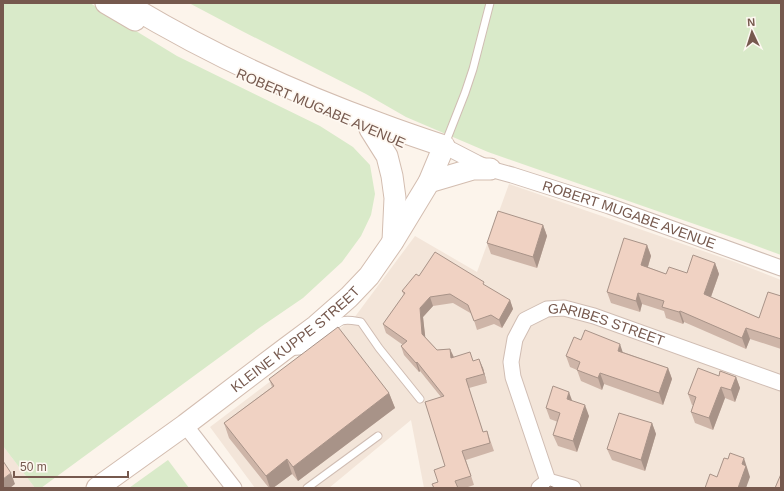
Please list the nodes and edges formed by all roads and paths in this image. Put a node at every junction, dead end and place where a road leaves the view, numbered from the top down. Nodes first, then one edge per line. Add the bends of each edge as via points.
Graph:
1 (106, 3) edge
2 (125, 3) edge
3 (490, 3) edge
4 (370, 129) junction
5 (442, 152) junction
6 (484, 166) junction
7 (429, 182) junction
8 (392, 243) junction
9 (781, 268) edge
10 (285, 349) junction
11 (781, 383) edge
12 (420, 399) dead end
13 (185, 425) junction
14 (378, 436) dead end
15 (544, 485) edge
16 (97, 488) edge
17 (234, 488) edge
18 (307, 488) edge
19 (573, 488) edge

1 - 4 street, ROBERT MUGABE AVENUE via 164,36 290,98
2 - 5 street, ROBERT MUGABE AVENUE via 209,50 279,83
3 - 5 lane via 473,69
4 - 5 street, ROBERT MUGABE AVENUE
4 - 8 street via 387,156 392,176 395,198
5 - 6 street, ROBERT MUGABE AVENUE
5 - 7 street, KLEINE KUPPE STREET
6 - 7 street
6 - 9 street, ROBERT MUGABE AVENUE via 608,206
7 - 8 street, KLEINE KUPPE STREET
8 - 10 street, KLEINE KUPPE STREET via 369,276 349,296 316,326
10 - 12 lane via 296,352 308,348 343,321 361,322
10 - 13 street, KLEINE KUPPE STREET
11 - 15 street, GARIBES STREET via 594,316 564,308 547,309 525,320 515,339 511,362
13 - 16 street, KLEINE KUPPE STREET
13 - 17 street
14 - 18 lane
15 - 19 street

